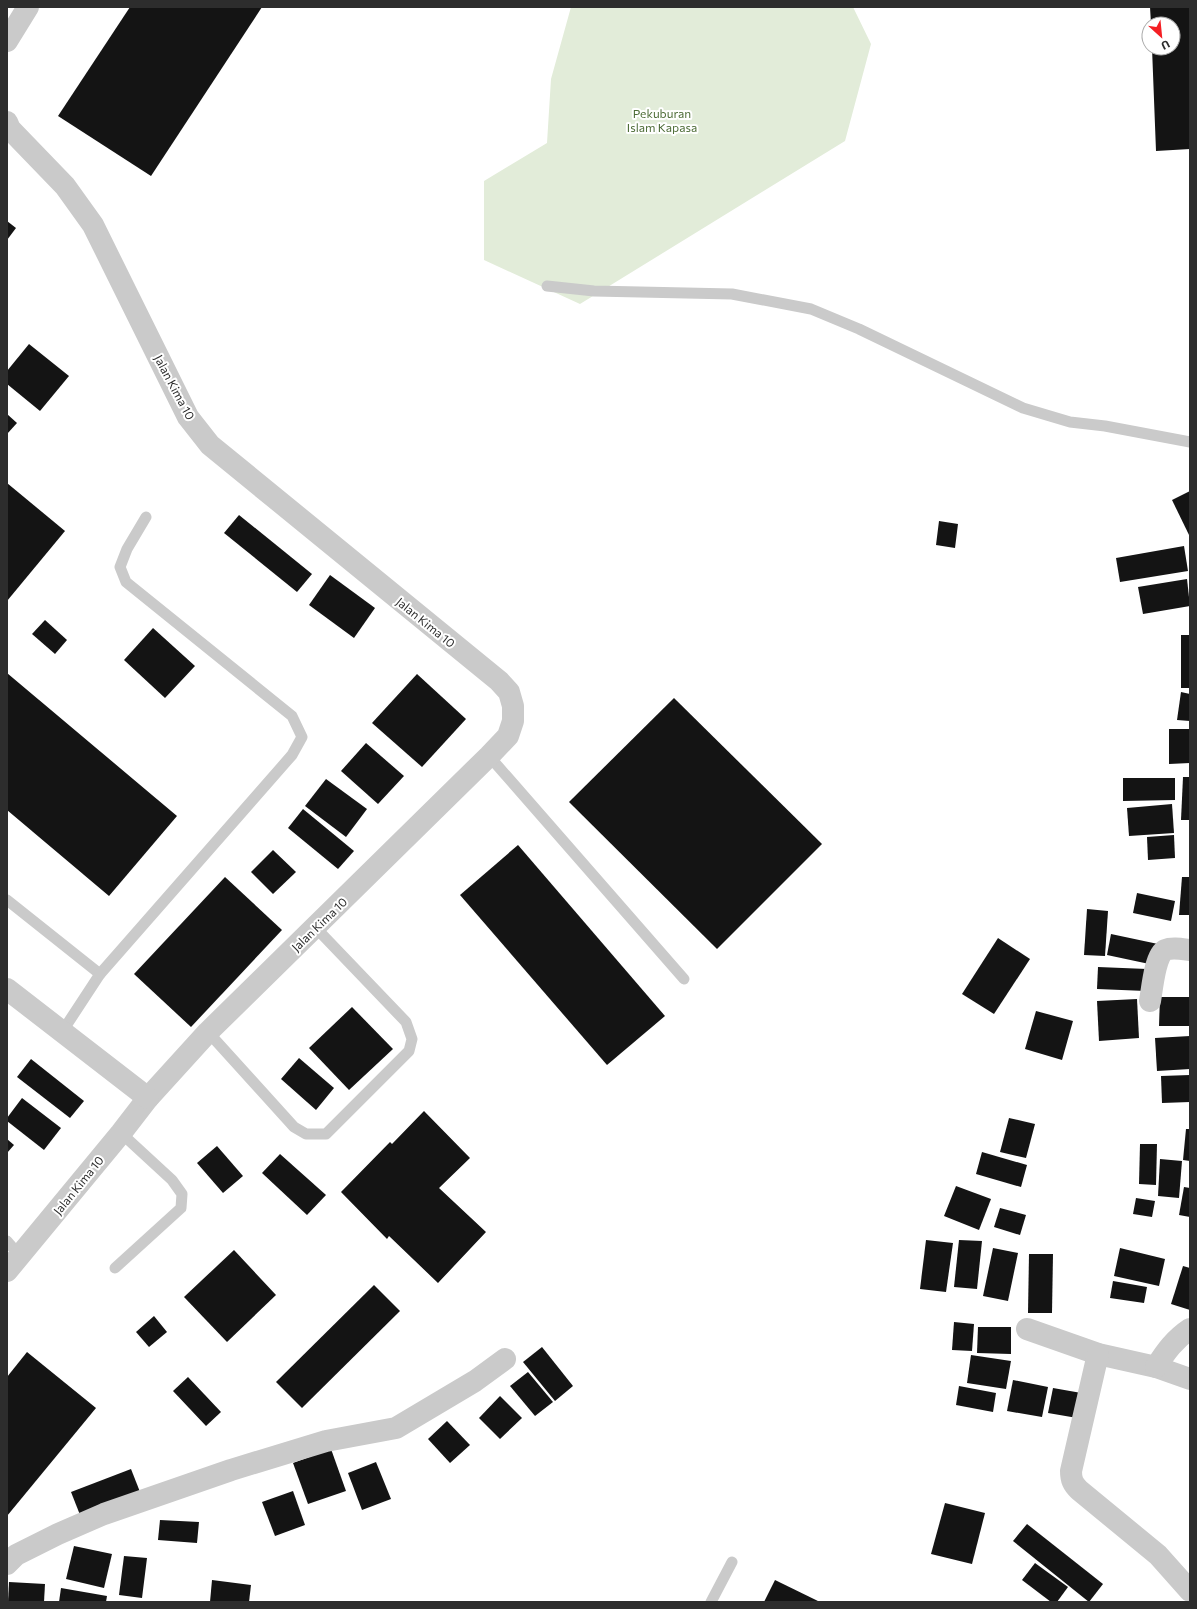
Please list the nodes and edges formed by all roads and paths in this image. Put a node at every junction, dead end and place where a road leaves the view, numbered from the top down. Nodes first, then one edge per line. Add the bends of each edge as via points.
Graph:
1 (28, 7) edge
2 (7, 41) edge
3 (7, 122) edge
4 (547, 286) dead end
5 (1190, 442) edge
6 (146, 517) dead end
7 (489, 756) junction
8 (7, 900) edge
9 (315, 927) junction
10 (1190, 950) edge
11 (100, 974) junction
12 (684, 979) dead end
13 (7, 989) edge
14 (1150, 1001) dead end
15 (62, 1032) junction
16 (208, 1032) junction
17 (148, 1098) junction
18 (121, 1133) junction
19 (11, 1256) edge
20 (115, 1268) dead end
21 (1027, 1329) dead end
22 (1190, 1329) edge
23 (1098, 1354) junction
24 (505, 1359) dead end
25 (1156, 1367) junction
26 (1190, 1378) edge
27 (732, 1562) dead end
28 (7, 1564) edge
29 (1190, 1592) edge
30 (711, 1602) edge

1 - 2 street
3 - 7 street, Jalan Kima 10 via 10,129 65,186 93,224 188,417 210,444 508,692 513,706 513,721 508,736
4 - 5 lane via 594,291 732,294 811,309 859,329 1023,408 1070,422
6 - 11 lane via 127,549 120,567 126,582 292,716 302,737 292,755
7 - 9 street, Jalan Kima 10
7 - 12 lane
8 - 11 lane
9 - 16 street, Jalan Kima 10
9 - 16 lane via 406,1022 412,1039 409,1051 326,1134 306,1134 294,1126
10 - 14 street via 1170,949 1158,957
11 - 15 lane
13 - 15 street
15 - 17 street
16 - 17 street, Jalan Kima 10
17 - 18 street, Jalan Kima 10
18 - 19 street, Jalan Kima 10
18 - 20 lane via 172,1180 182,1194 181,1208
21 - 23 street
22 - 25 street via 1166,1349
23 - 25 street
23 - 29 street via 1071,1480 1079,1490 1158,1554
24 - 28 street via 475,1381 396,1428 326,1441 119,1508 58,1534 16,1555
25 - 26 street
27 - 30 lane

